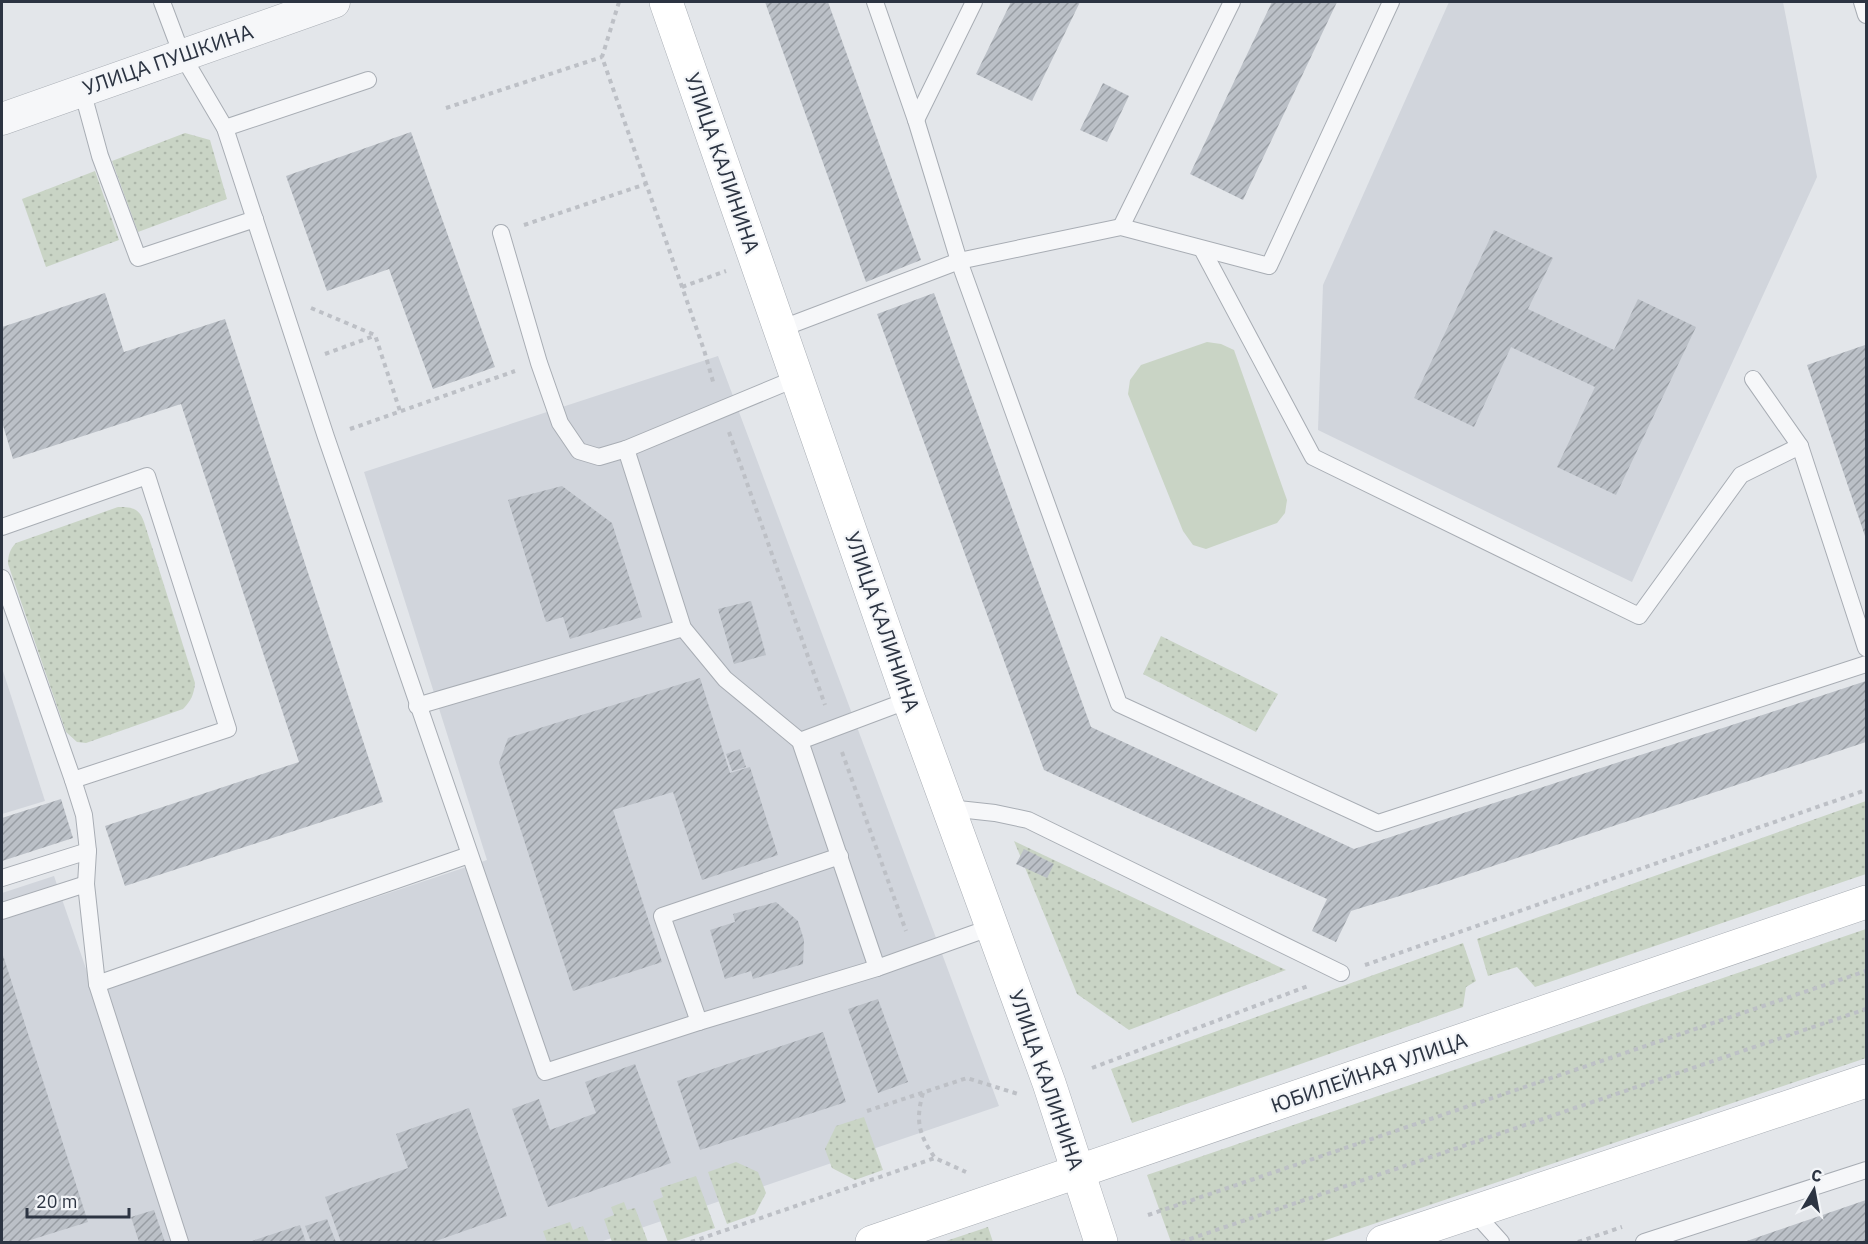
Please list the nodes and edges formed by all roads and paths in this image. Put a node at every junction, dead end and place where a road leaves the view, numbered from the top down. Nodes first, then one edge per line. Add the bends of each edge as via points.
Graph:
1 (162, 2) edge
2 (334, 2) edge
3 (619, 2) edge
4 (666, 2) edge
5 (875, 2) edge
6 (974, 2) edge
7 (1232, 2) edge
8 (1391, 2) edge
9 (1862, 2) edge
10 (1866, 15) edge
11 (182, 55) junction
12 (602, 57) junction
13 (368, 80) dead end
14 (81, 90) junction
15 (446, 108) dead end
16 (2, 119) edge
17 (916, 120) junction
18 (225, 128) junction
19 (646, 184) junction
20 (572, 209) dead end
21 (255, 219) junction
22 (1121, 227) junction
23 (501, 233) dead end
24 (1202, 249) junction
25 (959, 261) junction
26 (733, 268) dead end
27 (682, 287) junction
28 (279, 295) junction
29 (780, 329) junction
30 (375, 335) junction
31 (301, 363) junction
32 (539, 363) junction
33 (798, 378) junction
34 (1753, 379) dead end
35 (722, 410) junction
36 (400, 411) junction
37 (326, 437) junction
38 (1800, 446) junction
39 (626, 449) junction
40 (2, 527) edge
41 (2, 578) edge
42 (683, 628) junction
43 (1866, 648) edge
44 (1866, 664) edge
45 (909, 700) junction
46 (417, 706) junction
47 (833, 728) junction
48 (800, 741) junction
49 (73, 780) junction
50 (1866, 790) edge
51 (949, 807) junction
52 (88, 851) junction
53 (469, 855) junction
54 (840, 856) junction
55 (2, 878) edge
56 (86, 884) junction
57 (1866, 902) edge
58 (2, 911) edge
59 (992, 927) junction
60 (914, 954) junction
61 (877, 968) junction
62 (1866, 971) edge
63 (1341, 973) junction
64 (97, 984) junction
65 (1866, 1009) edge
66 (699, 1022) junction
67 (1092, 1068) dead end
68 (1866, 1081) edge
69 (923, 1092) junction
70 (1018, 1094) dead end
71 (867, 1111) dead end
72 (935, 1158) junction
73 (1866, 1170) edge
74 (973, 1171) dead end
75 (1078, 1173) junction
76 (1474, 1212) junction
77 (1148, 1215) dead end
78 (180, 1242) edge
79 (691, 1242) edge
80 (872, 1242) edge
81 (1101, 1242) edge
82 (1181, 1242) edge
83 (1383, 1242) edge
84 (1501, 1242) edge
85 (1644, 1242) edge

1 - 11 lane
2 - 11 street, УЛИЦА ПУШКИНА
3 - 12 path
4 - 29 main road, УЛИЦА КАЛИНИНА
5 - 17 lane
6 - 17 lane
7 - 22 lane
8 - 24 lane via 1269,266
9 - 10 lane
11 - 14 street, УЛИЦА ПУШКИНА
11 - 18 lane
12 - 15 path
12 - 19 path
13 - 18 lane
14 - 16 street, УЛИЦА ПУШКИНА
14 - 21 lane via 100,156 138,258
17 - 25 lane
18 - 21 lane
19 - 20 path
19 - 27 path
21 - 28 lane
22 - 24 lane
22 - 25 lane
23 - 32 lane
24 - 38 lane via 1313,457 1640,616 1741,475
25 - 29 lane
25 - 44 lane via 1119,704 1378,823
26 - 27 path
27 - 35 path
28 - 30 path
28 - 31 lane
29 - 33 main road, УЛИЦА КАЛИНИНА
30 - 31 path
30 - 36 path
31 - 37 lane
32 - 36 path
32 - 39 lane via 560,423 579,451 599,458
33 - 35 lane
33 - 45 main road, УЛИЦА КАЛИНИНА
34 - 38 lane
35 - 39 lane
35 - 47 path
36 - 37 path
37 - 46 lane
38 - 43 lane
39 - 42 lane
40 - 49 lane via 147,476 228,729
41 - 49 lane
42 - 46 lane
42 - 48 lane via 725,679
45 - 47 lane
45 - 51 main road, УЛИЦА КАЛИНИНА
46 - 53 lane
47 - 48 lane
47 - 60 path
48 - 54 lane
49 - 52 lane via 84,815
50 - 63 path
51 - 59 main road, УЛИЦА КАЛИНИНА
51 - 63 lane via 1028,820
52 - 55 lane
52 - 56 lane
53 - 64 lane
53 - 66 lane via 545,1072
54 - 61 lane
54 - 66 lane via 662,916
56 - 58 lane
56 - 64 lane
57 - 75 main road, ЮБИЛЕЙНАЯ УЛИЦА
59 - 60 lane
59 - 75 main road, УЛИЦА КАЛИНИНА
60 - 61 lane
61 - 66 lane
62 - 77 path
63 - 67 path
64 - 78 lane
65 - 82 path
68 - 76 main road
69 - 70 path via 967,1078
69 - 71 path
69 - 72 path via 919,1126 924,1143
72 - 74 path via 964,1173
72 - 79 path
73 - 85 lane
75 - 80 main road, ЮБИЛЕЙНАЯ УЛИЦА
75 - 81 main road, УЛИЦА КАЛИНИНА
76 - 83 main road
76 - 84 lane

